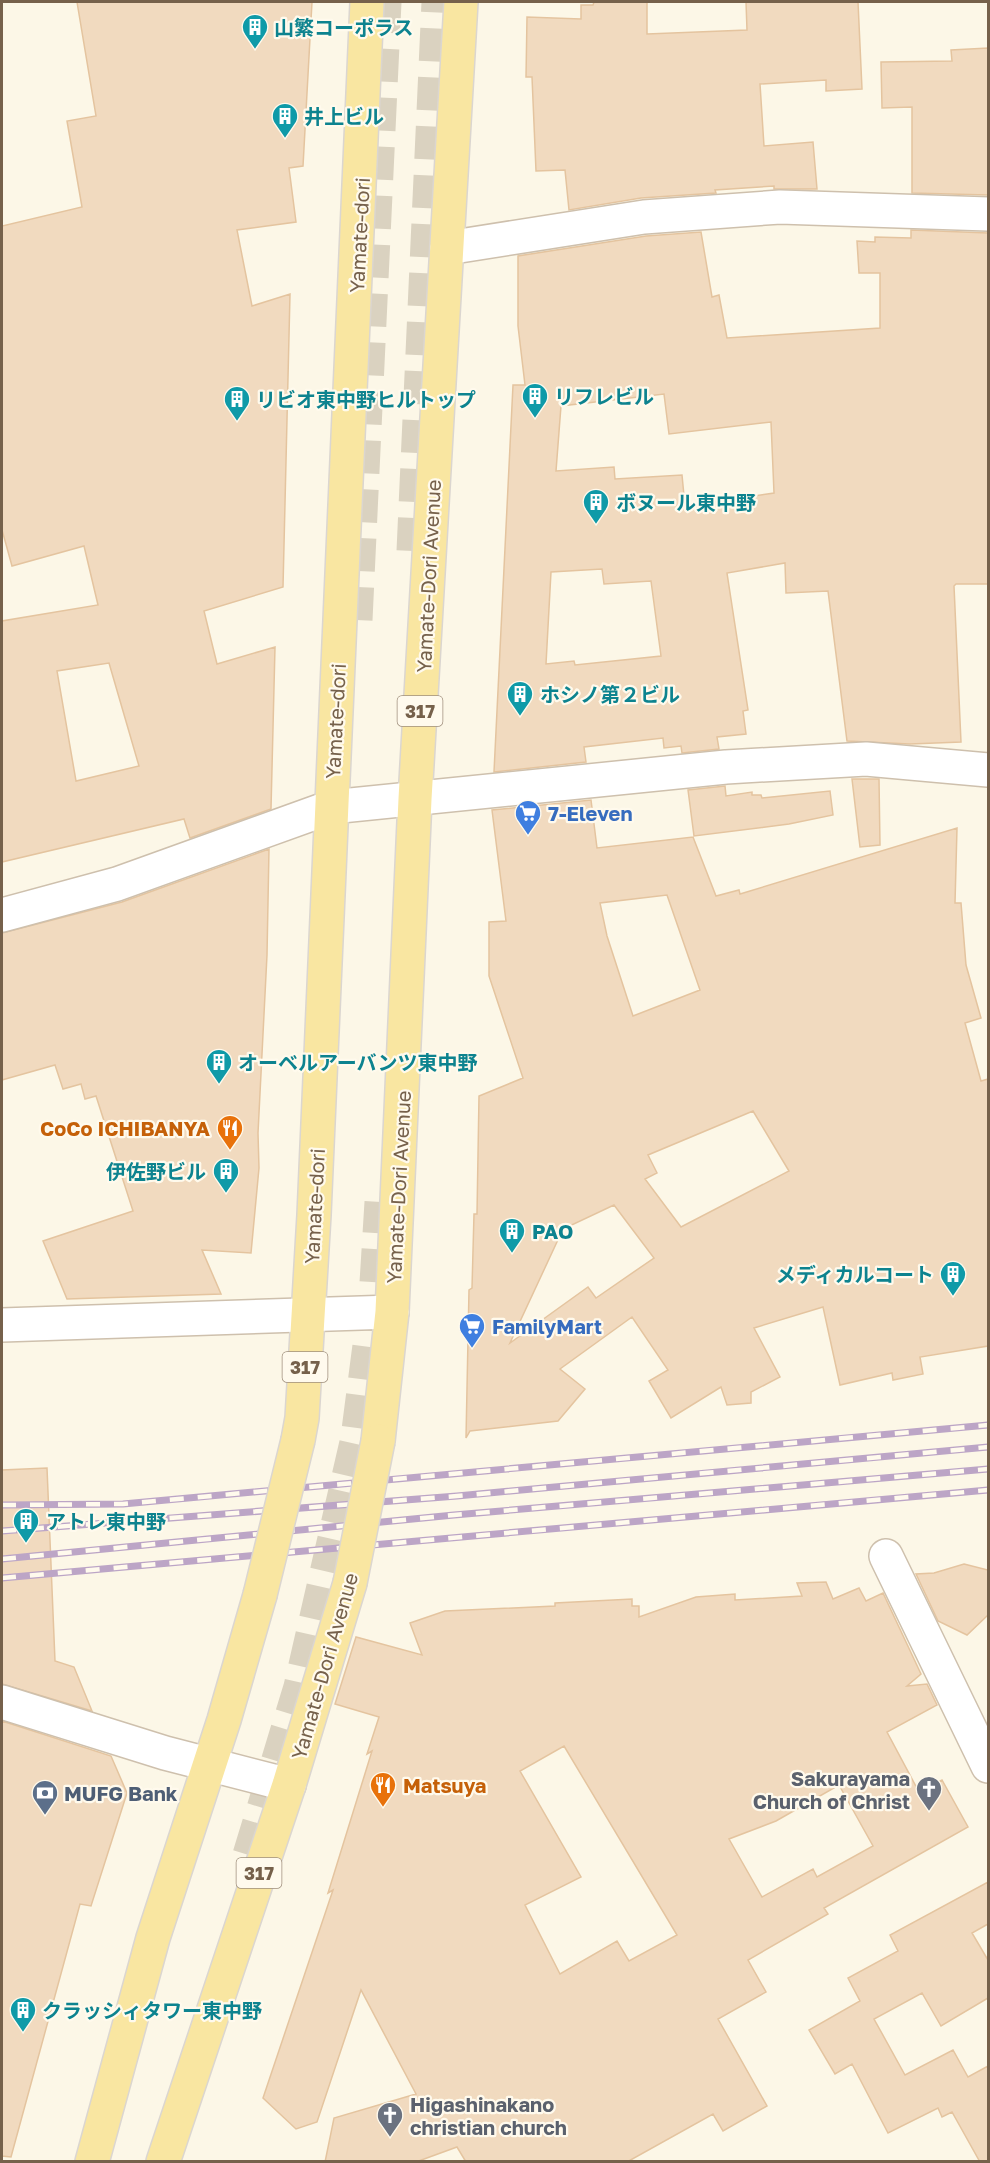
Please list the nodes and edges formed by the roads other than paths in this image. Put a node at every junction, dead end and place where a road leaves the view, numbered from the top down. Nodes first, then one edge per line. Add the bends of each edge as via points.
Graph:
1 (367, 2) edge
2 (461, 2) edge
3 (988, 214) edge
4 (447, 248) junction
5 (988, 770) edge
6 (416, 799) junction
7 (331, 807) junction
8 (2, 915) edge
9 (392, 1312) junction
10 (309, 1316) junction
11 (2, 1325) edge
12 (886, 1556) dead end
13 (2, 1702) edge
14 (210, 1764) junction
15 (988, 1766) edge
16 (289, 1785) junction
17 (92, 2162) edge
18 (163, 2162) edge

1 - 7 main road, Yamate-dori / 317
2 - 4 main road, Yamate-Dori Avenue / 317
3 - 4 street via 780,207 644,217
4 - 6 main road, Yamate-Dori Avenue / 317
5 - 6 street via 866,759 726,767
6 - 7 street
6 - 9 main road, Yamate-Dori Avenue / 317
7 - 8 street via 117,884
7 - 10 main road, Yamate-dori / 317
9 - 10 street
9 - 16 main road, Yamate-Dori Avenue / 317, bridge via 378,1441 350,1583
10 - 11 street
10 - 14 main road, Yamate-dori / 317, bridge via 298,1440 260,1594
12 - 15 street
13 - 14 street
14 - 16 street
14 - 17 main road, 317 via 153,1938
16 - 18 main road, Yamate-Dori Avenue / 317

